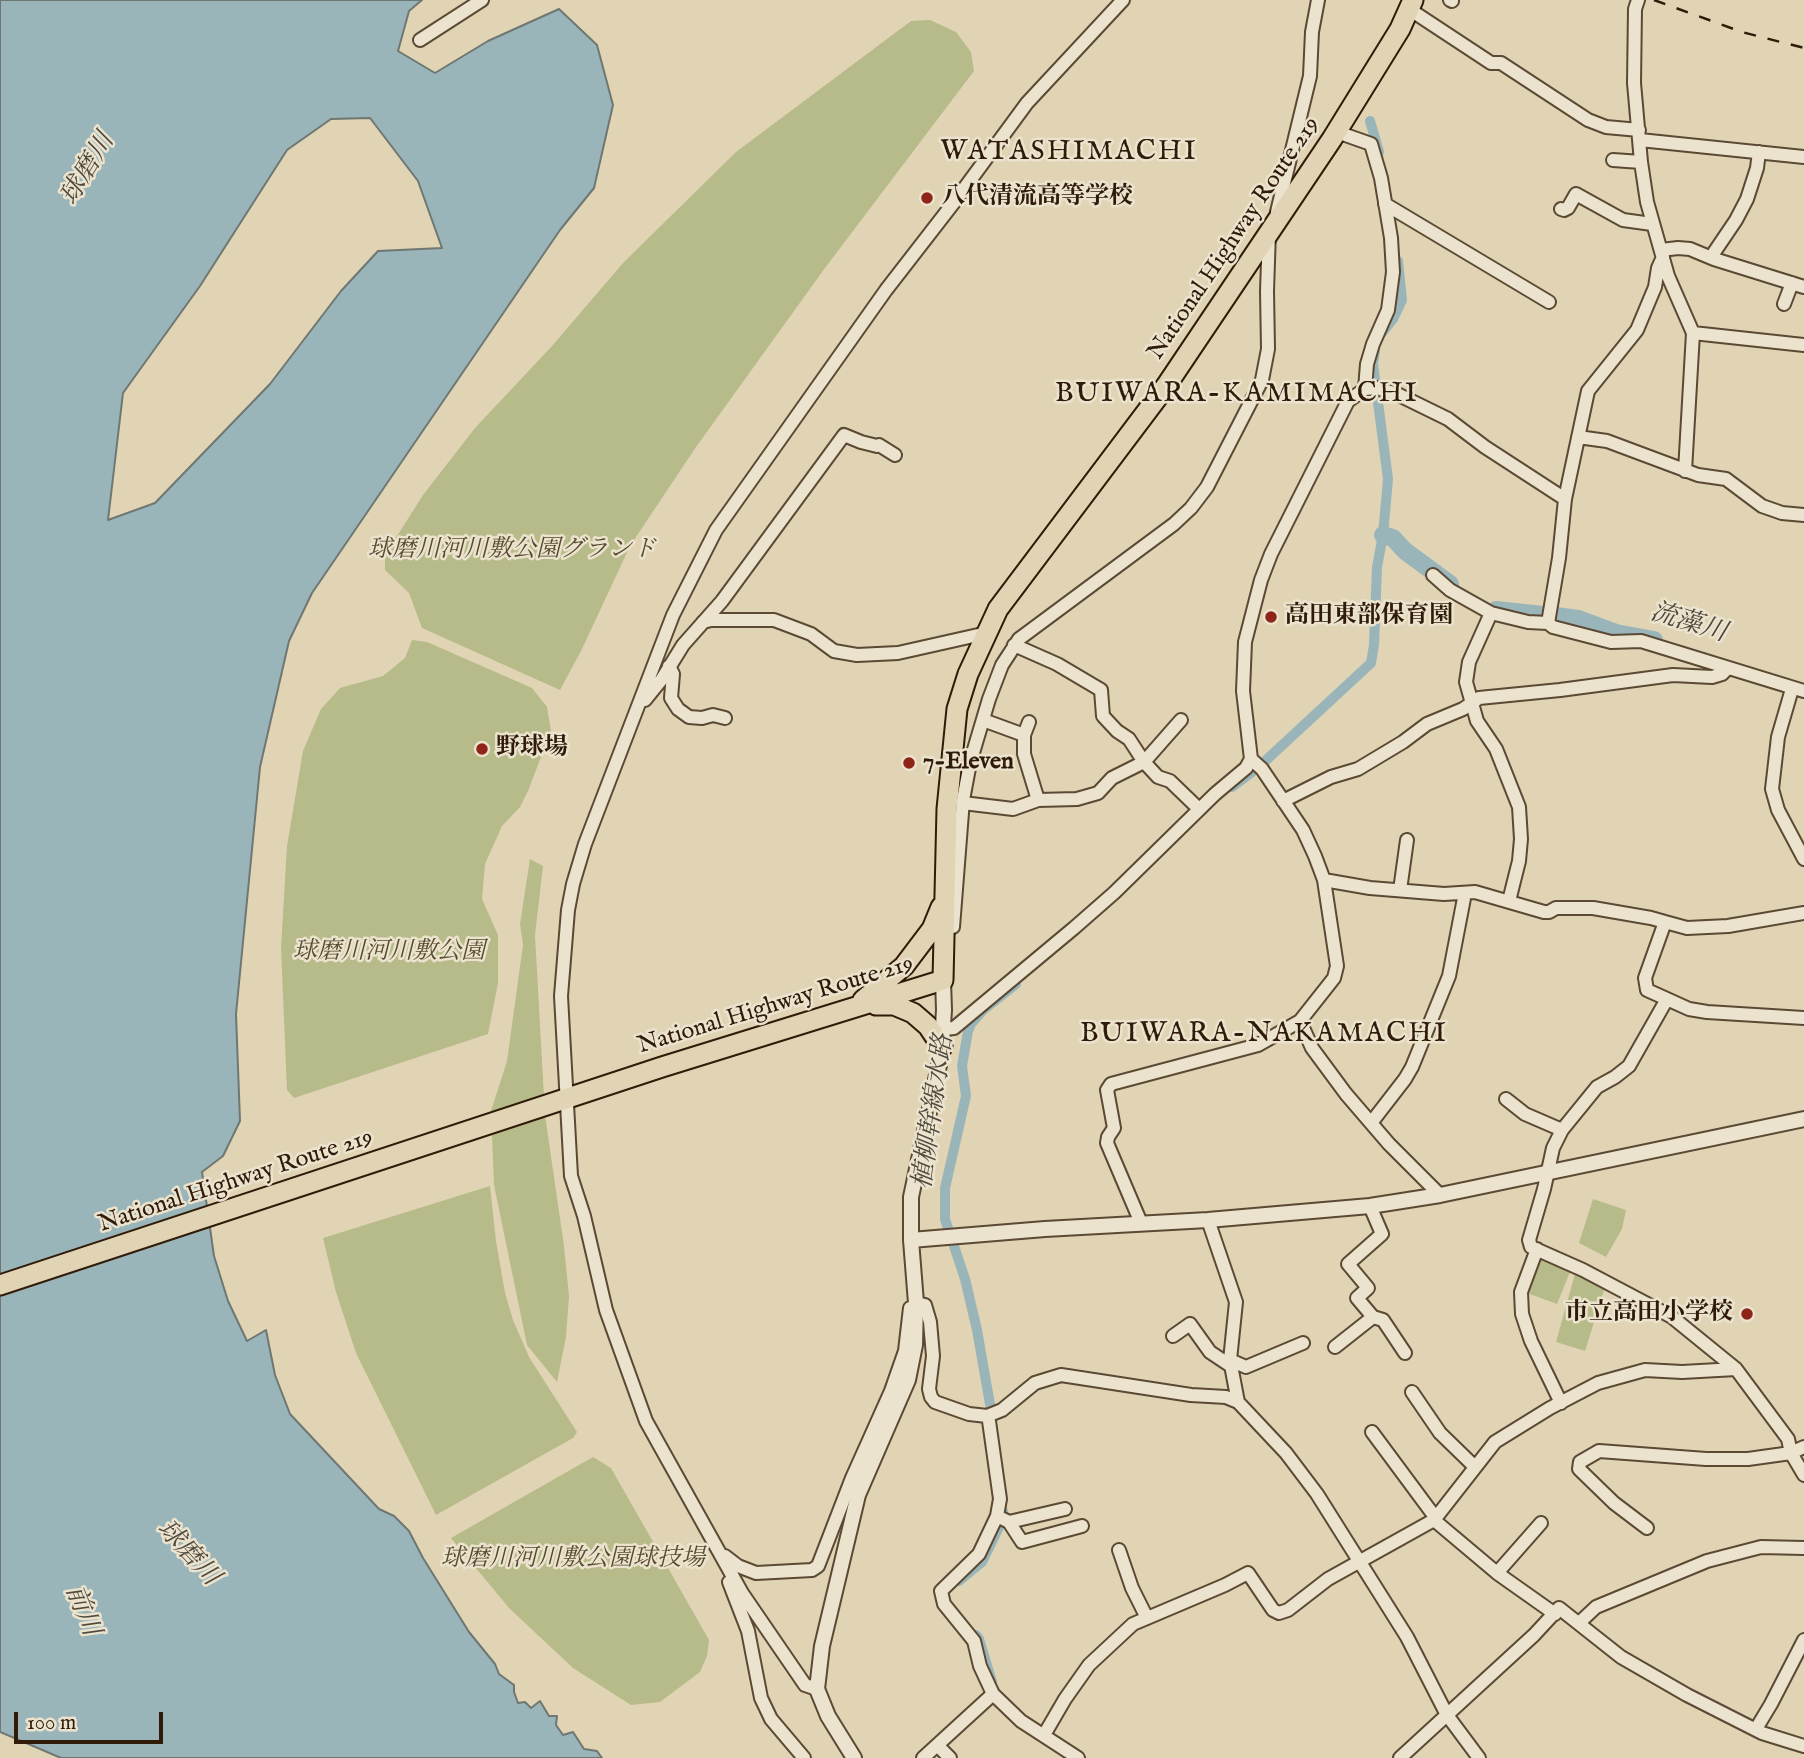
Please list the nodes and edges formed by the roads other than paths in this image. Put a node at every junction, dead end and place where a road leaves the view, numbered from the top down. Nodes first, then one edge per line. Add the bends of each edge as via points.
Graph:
1 (482, 0) edge
2 (1123, 0) edge
3 (1318, 0) edge
4 (1638, 0) edge
5 (1411, 4) edge
6 (420, 40) dead end
7 (1337, 132) junction
8 (1639, 135) junction
9 (1759, 152) junction
10 (1804, 157) edge
11 (1613, 160) dead end
12 (1641, 162) junction
13 (1385, 204) junction
14 (1561, 209) dead end
15 (1652, 224) junction
16 (1269, 233) junction
17 (1662, 253) junction
18 (1711, 257) junction
19 (1798, 285) edge
20 (1549, 302) dead end
21 (1784, 303) dead end
22 (1693, 333) junction
23 (1804, 345) edge
24 (1366, 389) junction
25 (1578, 437) junction
26 (895, 456) dead end
27 (1685, 471) junction
28 (1565, 499) junction
29 (1804, 515) edge
30 (1433, 575) dead end
31 (1491, 613) junction
32 (704, 622) junction
33 (1548, 623) junction
34 (987, 633) junction
35 (1014, 645) junction
36 (668, 666) junction
37 (1727, 669) junction
38 (1798, 690) edge
39 (1471, 704) junction
40 (636, 712) junction
41 (725, 718) dead end
42 (983, 720) junction
43 (1181, 720) dead end
44 (1251, 759) junction
45 (1144, 762) junction
46 (1038, 800) junction
47 (1283, 801) junction
48 (962, 803) junction
49 (1199, 809) junction
50 (1406, 840) dead end
51 (1804, 859) edge
52 (1324, 880) junction
53 (1400, 890) junction
54 (1465, 893) junction
55 (944, 900) junction
56 (1509, 901) junction
57 (1804, 913) edge
58 (1665, 922) junction
59 (943, 980) junction
60 (1667, 999) junction
61 (857, 1006) junction
62 (1804, 1018) edge
63 (1300, 1021) junction
64 (943, 1038) junction
65 (571, 1098) junction
66 (1506, 1099) dead end
67 (1804, 1119) edge
68 (1371, 1123) junction
69 (1562, 1130) junction
70 (1546, 1174) junction
71 (1440, 1195) junction
72 (1370, 1206) junction
73 (1208, 1220) junction
74 (1141, 1223) junction
75 (911, 1240) junction
76 (1537, 1249) junction
77 (913, 1276) junction
78 (0, 1285) edge
79 (916, 1303) junction
80 (1373, 1317) junction
81 (1173, 1336) dead end
82 (1303, 1343) dead end
83 (1335, 1347) dead end
84 (1405, 1353) dead end
85 (1230, 1363) junction
86 (1736, 1369) junction
87 (1412, 1392) dead end
88 (1238, 1402) junction
89 (1561, 1403) junction
90 (986, 1416) junction
91 (1372, 1432) dead end
92 (1804, 1447) edge
93 (1791, 1452) junction
94 (1475, 1467) junction
95 (1804, 1475) edge
96 (1065, 1508) dead end
97 (1003, 1518) junction
98 (1435, 1519) junction
99 (1541, 1523) dead end
100 (1082, 1525) dead end
101 (1647, 1528) dead end
102 (1804, 1548) edge
103 (1119, 1550) dead end
104 (719, 1552) junction
105 (1359, 1562) junction
106 (1497, 1573) junction
107 (1555, 1614) junction
108 (1147, 1618) junction
109 (1579, 1623) junction
110 (1804, 1640) edge
111 (817, 1689) junction
112 (993, 1694) junction
113 (1447, 1715) junction
114 (1756, 1728) junction
115 (1046, 1732) junction
116 (938, 1746) junction
117 (1804, 1746) edge
118 (804, 1758) edge
119 (854, 1758) edge
120 (923, 1758) edge
121 (950, 1758) edge
122 (1078, 1758) edge
123 (1400, 1758) edge
124 (1479, 1758) edge

1 - 6 street
2 - 40 street via 1027,103 878,300 716,530 673,615
3 - 16 street via 1310,76
4 - 8 street via 1634,83
5 - 7 highway, National Highway Route 219 via 1401,29
5 - 8 street via 1491,63 1502,63 1588,120
7 - 13 street via 1371,144
7 - 16 highway, National Highway Route 219
8 - 9 street
8 - 12 street
9 - 10 street
9 - 18 street via 1747,199
11 - 12 street
12 - 15 street
13 - 20 street
13 - 24 street via 1393,272 1388,310 1367,364
14 - 15 street via 1567,208 1576,194 1623,220
15 - 17 street
16 - 34 highway, National Highway Route 219 via 1166,386 998,609
16 - 35 street via 1268,349 1262,380 1207,487 1174,524
17 - 18 street via 1690,249
17 - 22 street
17 - 25 street via 1655,287 1637,330 1588,391
18 - 19 street
19 - 21 street
22 - 23 street
22 - 27 street
24 - 28 street via 1397,394 1448,419
24 - 44 street via 1348,401 1261,579 1245,642 1243,691
25 - 27 street via 1607,441
25 - 28 street
26 - 32 street via 878,444 844,435
27 - 29 street via 1726,479 1762,506
28 - 33 street
30 - 31 street
31 - 33 street
31 - 39 street via 1466,675
32 - 34 street via 774,620 811,634 834,651 857,655 898,653
32 - 36 street
33 - 37 street via 1611,642 1641,641
34 - 55 highway, National Highway Route 219 via 957,709 949,769
35 - 42 street
35 - 45 street via 1101,690 1103,716 1129,739
36 - 40 street
36 - 41 street via 673,674 671,698 678,709 689,716
37 - 38 street
37 - 39 street via 1712,677 1673,675 1479,698
38 - 51 street via 1778,737 1772,789
39 - 47 street via 1427,724 1358,769
39 - 56 street via 1496,749 1519,807 1519,862
40 - 65 street via 585,844 570,897 561,996 563,1059
42 - 46 street via 1026,729 1024,754
42 - 48 street
43 - 45 street
44 - 47 street
44 - 49 street
45 - 46 street via 1112,778 1098,793 1077,799
45 - 49 street
46 - 48 street via 1013,809
47 - 52 street via 1303,830
48 - 59 street via 953,928
49 - 64 street via 1074,929
50 - 53 street
52 - 53 street
52 - 63 street via 1337,965 1334,978
53 - 54 street
54 - 56 street
54 - 68 street via 1449,976 1412,1067
55 - 59 highway, National Highway Route 219
55 - 61 highway via 932,929 904,966
56 - 58 street via 1544,912 1592,908
57 - 58 street via 1728,926 1687,928
58 - 60 street via 1645,984 1647,990
59 - 61 highway, National Highway Route 219
59 - 64 street
60 - 62 street via 1707,1012
60 - 69 street via 1629,1066 1597,1087
61 - 64 highway via 894,1005 913,1013
61 - 65 highway, National Highway Route 219
63 - 68 street via 1312,1048
63 - 74 street via 1253,1048 1111,1084 1107,1090 1114,1128 1107,1143
64 - 75 street via 911,1197
65 - 78 highway, National Highway Route 219
65 - 104 street via 571,1176 620,1354 646,1421
66 - 69 street via 1525,1114
67 - 70 street
68 - 71 street
69 - 70 street
70 - 71 street
70 - 76 street via 1529,1240
71 - 72 street
72 - 73 street
72 - 80 street via 1382,1234 1348,1264 1368,1288 1357,1298
73 - 74 street
73 - 85 street via 1236,1302
74 - 75 street
75 - 77 street
76 - 86 street via 1672,1317
76 - 89 street via 1521,1292 1522,1314
77 - 79 street
77 - 104 street via 905,1350 818,1566 756,1573
79 - 90 street via 925,1305 930,1322 931,1397 969,1414
79 - 111 street via 908,1380 858,1495 822,1646
80 - 83 street
80 - 84 street via 1383,1320
81 - 85 street via 1190,1324 1210,1352
82 - 85 street via 1246,1367
85 - 88 street
86 - 89 street via 1645,1370 1598,1383
86 - 93 street via 1788,1438
87 - 94 street via 1440,1433
88 - 90 street via 1061,1375 1035,1383 1002,1410
88 - 105 street via 1303,1474
89 - 94 street via 1495,1442
90 - 97 street
91 - 98 street
92 - 93 street
93 - 95 street
93 - 101 street via 1706,1459 1600,1451 1580,1462 1578,1469
94 - 98 street
96 - 97 street
97 - 100 street via 1022,1542
97 - 112 street via 979,1554 941,1591 944,1604 974,1641
98 - 105 street
98 - 106 street
99 - 106 street
102 - 109 street via 1761,1548 1707,1561 1596,1608
103 - 108 street
104 - 111 street via 741,1593 805,1685
104 - 118 street via 748,1631 761,1698 771,1719
105 - 108 street via 1279,1613 1248,1573
105 - 113 street via 1407,1637
106 - 107 street
107 - 109 street via 1559,1608
107 - 113 street
108 - 115 street via 1123,1632 1089,1665
109 - 114 street via 1621,1657
110 - 114 street
111 - 119 street
112 - 115 street via 1021,1721
112 - 116 street
113 - 123 street
113 - 124 street
114 - 117 street
115 - 122 street
116 - 120 street
116 - 121 street

